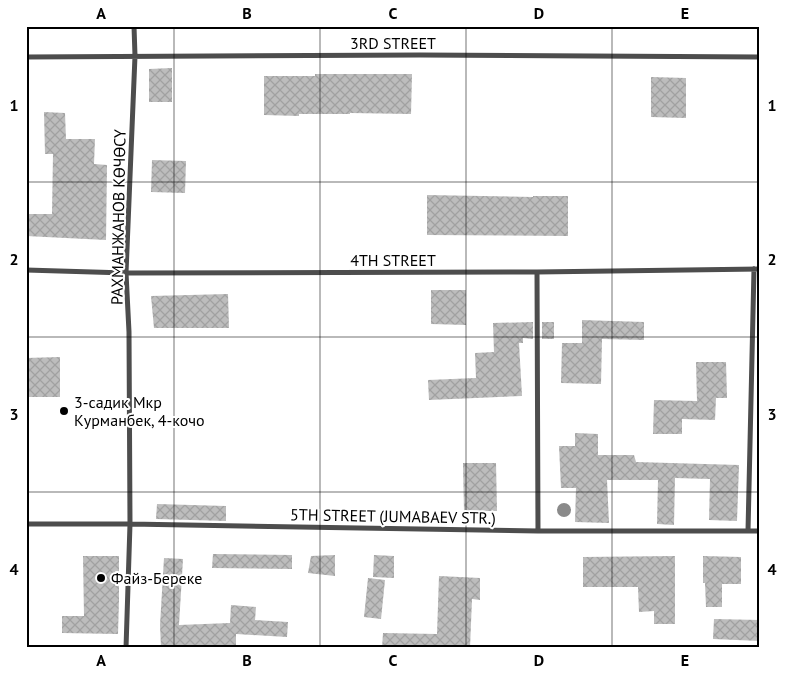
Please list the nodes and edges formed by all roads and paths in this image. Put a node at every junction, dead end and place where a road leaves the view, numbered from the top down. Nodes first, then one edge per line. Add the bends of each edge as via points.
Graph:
1 (134, 26) edge
2 (135, 56) junction
3 (26, 57) edge
4 (760, 57) edge
5 (757, 269) edge
6 (26, 270) edge
7 (537, 272) junction
8 (126, 273) junction
9 (26, 524) edge
10 (130, 524) junction
11 (538, 531) junction
12 (748, 531) junction
13 (760, 531) edge
14 (126, 648) edge

1 - 2 street, РАХМАНЖАНОВ КӨЧӨСҮ
2 - 3 street, 3RD STREET
2 - 4 street, 3RD STREET
2 - 8 street, РАХМАНЖАНОВ КӨЧӨСҮ
5 - 7 street, 4TH STREET
5 - 12 street
6 - 8 street, 4TH STREET
7 - 8 street, 4TH STREET
7 - 11 street
8 - 10 street, РАХМАНЖАНОВ КӨЧӨСҮ
9 - 10 street, 5TH STREET (JUMABAEV STR.)
10 - 11 street, 5TH STREET (JUMABAEV STR.)
10 - 14 street, РАХМАНЖАНОВ КӨЧӨСҮ
11 - 12 street, 5TH STREET (JUMABAEV STR.)
12 - 13 street, 5TH STREET (JUMABAEV STR.)

